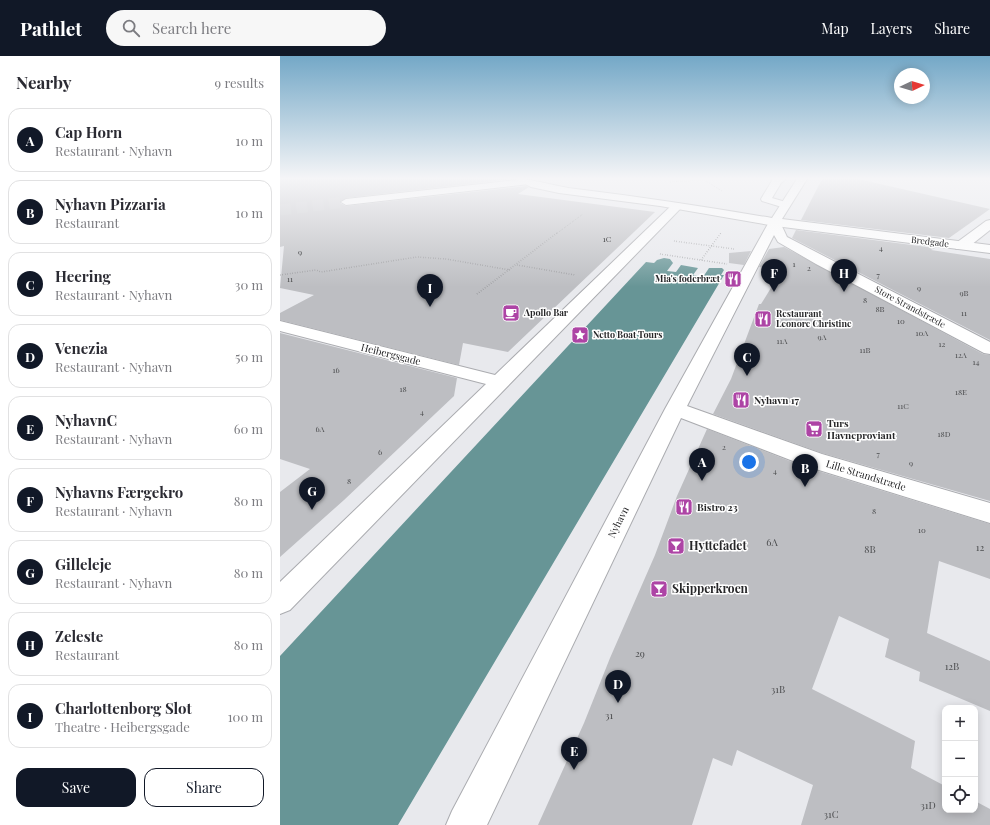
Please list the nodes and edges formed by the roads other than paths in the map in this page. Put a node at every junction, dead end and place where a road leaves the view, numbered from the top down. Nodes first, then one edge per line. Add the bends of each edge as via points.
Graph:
1 (780, 214) edge
2 (668, 215) edge
3 (780, 215) edge
4 (785, 215) edge
5 (990, 224) edge
6 (962, 246) junction
7 (990, 249) edge
8 (280, 326) edge
9 (990, 349) edge
10 (502, 382) junction
11 (675, 410) junction
12 (990, 512) edge
13 (280, 601) edge
14 (466, 825) edge

1 - 9 street, Store Strandstræde via 782,239
2 - 10 street
3 - 11 street, Nyhavn
4 - 6 street, Bredgade
5 - 6 street
6 - 7 street, Bredgade
8 - 10 street, Heibergsgade
10 - 13 street
11 - 12 street, Lille Strandstræde via 814,460
11 - 14 street, Nyhavn

